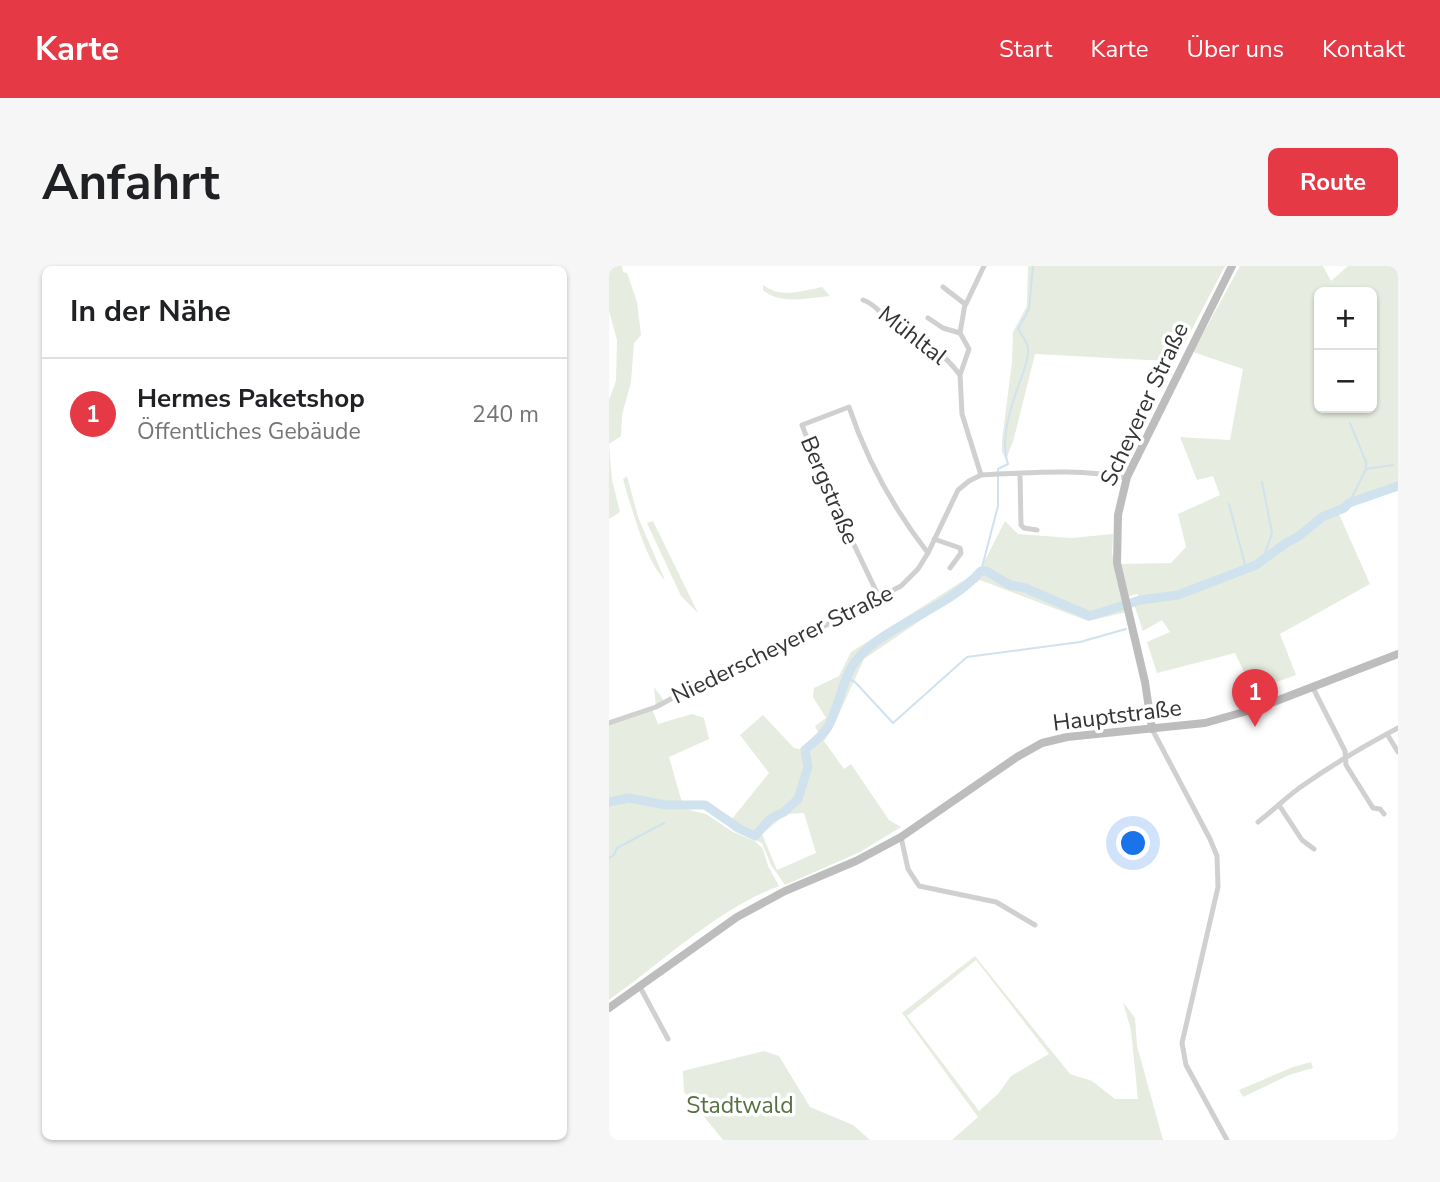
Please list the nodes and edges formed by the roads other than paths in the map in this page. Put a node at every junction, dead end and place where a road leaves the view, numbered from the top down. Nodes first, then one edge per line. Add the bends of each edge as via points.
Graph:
1 (983, 266) edge
2 (1232, 266) edge
3 (943, 287) dead end
4 (863, 300) dead end
5 (965, 306) junction
6 (928, 318) dead end
7 (960, 333) junction
8 (960, 376) junction
9 (1020, 474) junction
10 (981, 475) junction
11 (1126, 478) junction
12 (1037, 530) dead end
13 (934, 539) junction
14 (928, 553) junction
15 (950, 568) dead end
16 (880, 598) junction
17 (1398, 654) edge
18 (1313, 688) junction
19 (609, 723) edge
20 (1398, 728) edge
21 (1152, 729) junction
22 (1387, 734) junction
23 (1398, 752) edge
24 (1345, 757) junction
25 (1279, 805) junction
26 (1384, 814) dead end
27 (1258, 822) dead end
28 (901, 837) junction
29 (1314, 849) dead end
30 (1035, 925) dead end
31 (640, 987) junction
32 (609, 1008) edge
33 (668, 1038) dead end
34 (1227, 1140) edge

1 - 5 street
2 - 11 main road, Scheyerer Straße
3 - 5 street
4 - 8 street, Mühltal via 926,341
5 - 7 street
6 - 7 street
7 - 8 street via 969,349
8 - 10 street via 962,414
9 - 10 street
9 - 11 street via 1082,472
9 - 12 street via 1021,525
10 - 13 street, Niederscheyerer Straße via 958,490
11 - 21 main road, Scheyerer Straße via 1118,516 1117,563
13 - 14 street, Niederscheyerer Straße
13 - 15 street via 960,548
14 - 16 street, Niederscheyerer Straße via 901,586
14 - 16 street, Bergstraße via 890,501 860,442 849,407 802,425
16 - 19 street, Niederscheyerer Straße via 656,707
17 - 18 main road, Hauptstraße
18 - 21 main road, Hauptstraße via 1205,723
18 - 24 street
20 - 22 street
21 - 28 main road, Hauptstraße via 1067,737 1042,744
21 - 34 street via 1217,856 1218,887 1182,1044 1186,1065
22 - 23 street
22 - 24 street
24 - 25 street
24 - 26 street via 1373,808
25 - 27 street
25 - 29 street
28 - 30 street via 908,869 919,886 996,902
28 - 31 main road, Hauptstraße via 737,917
31 - 32 main road, Hauptstraße
31 - 33 street

